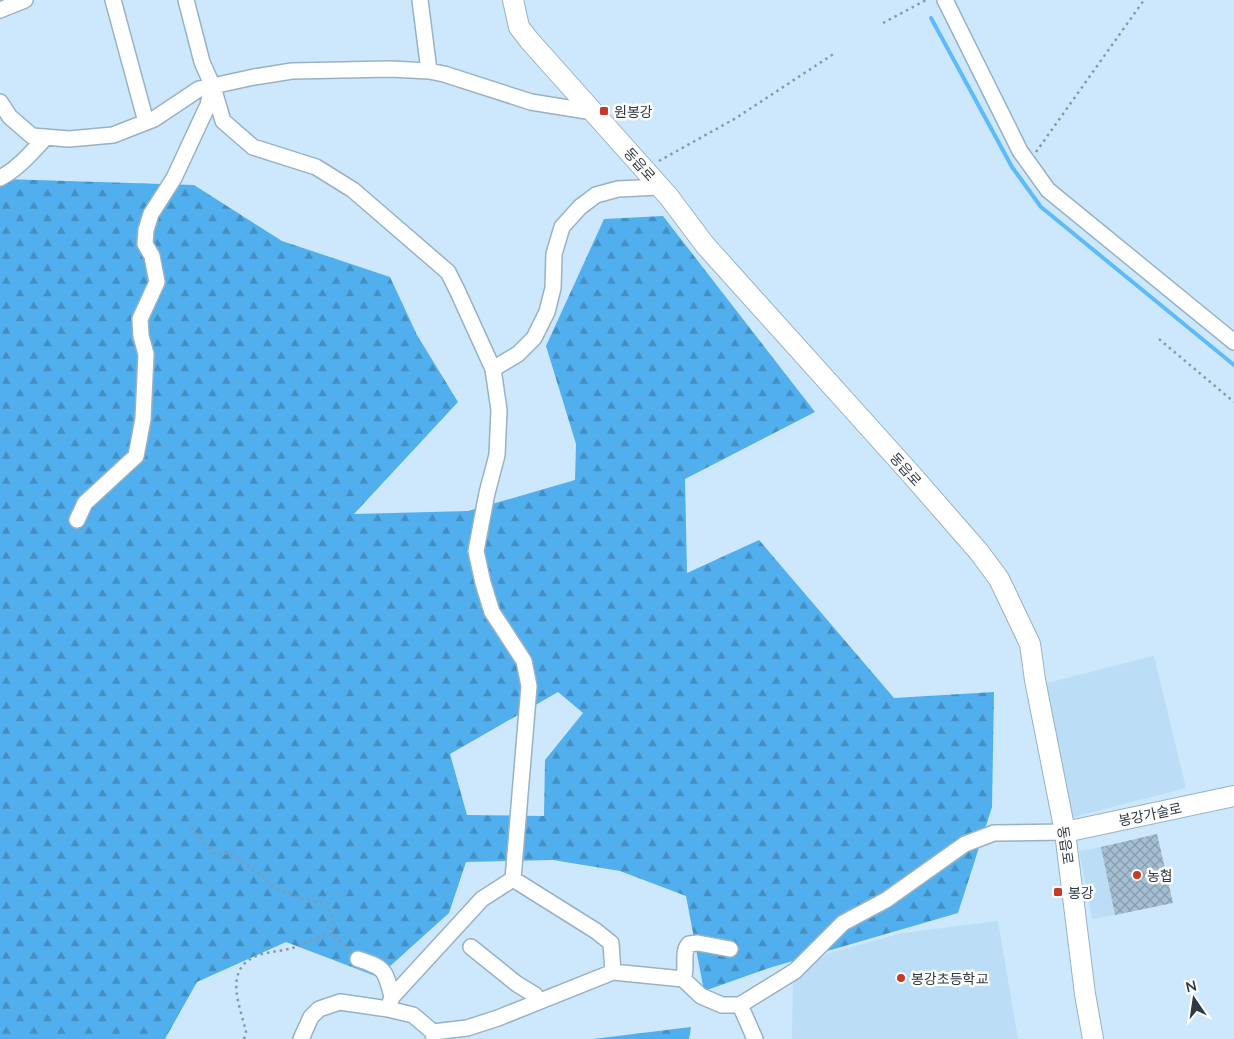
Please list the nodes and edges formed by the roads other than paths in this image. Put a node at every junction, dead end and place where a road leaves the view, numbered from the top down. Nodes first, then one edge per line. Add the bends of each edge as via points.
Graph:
1 (23, 0) edge
2 (113, 0) edge
3 (186, 0) edge
4 (420, 0) edge
5 (513, 0) edge
6 (945, 0) edge
7 (0, 10) edge
8 (429, 71) junction
9 (213, 86) junction
10 (0, 102) edge
11 (593, 112) junction
12 (146, 122) junction
13 (46, 137) junction
14 (0, 178) edge
15 (660, 187) junction
16 (1234, 342) edge
17 (493, 370) junction
18 (77, 520) dead end
19 (1234, 796) edge
20 (1065, 832) junction
21 (513, 879) junction
22 (471, 947) dead end
23 (730, 949) dead end
24 (358, 959) road end
25 (613, 972) junction
26 (683, 979) junction
27 (540, 1001) junction
28 (390, 1003) junction
29 (740, 1005) junction
30 (434, 1035) edge
31 (301, 1039) edge
32 (755, 1039) edge
33 (1092, 1039) edge

1 - 7 street
2 - 12 street
3 - 9 street via 202,62
4 - 8 street
5 - 11 main road, 동읍로 via 519,27
6 - 16 street via 1020,151 1048,190
8 - 9 street via 292,71
8 - 11 street via 531,102
9 - 12 street via 199,88
9 - 17 street via 223,121 253,147 316,167 346,186 448,272
9 - 18 street via 208,105 174,178 151,214 146,230 145,244 152,256 157,282 140,319 146,354 143,419 136,456 85,503
10 - 13 street via 32,136
11 - 15 main road, 동읍로
12 - 13 street via 113,134 69,139
13 - 14 street via 24,160
15 - 17 street via 618,189 596,195 580,207 562,227 554,254 553,288 547,312 534,338 518,354
15 - 20 main road, 동읍로 via 705,245 911,474 999,579 1030,644
17 - 21 street via 499,410 497,455 476,551 492,612 524,661 529,686
19 - 20 main road, 봉강가술로
20 - 29 street via 994,834 965,844 886,900 843,923 795,971
20 - 33 main road, 동읍로
21 - 25 street via 610,943
21 - 28 street via 482,899
22 - 27 street
23 - 26 street via 690,944 685,951 686,973
24 - 28 street via 381,968 388,980
25 - 26 street
25 - 27 street
26 - 29 street via 701,996 722,1005
27 - 30 street via 467,1028
28 - 30 street via 413,1016
28 - 31 street via 340,1002 319,1009 311,1017
29 - 32 street

